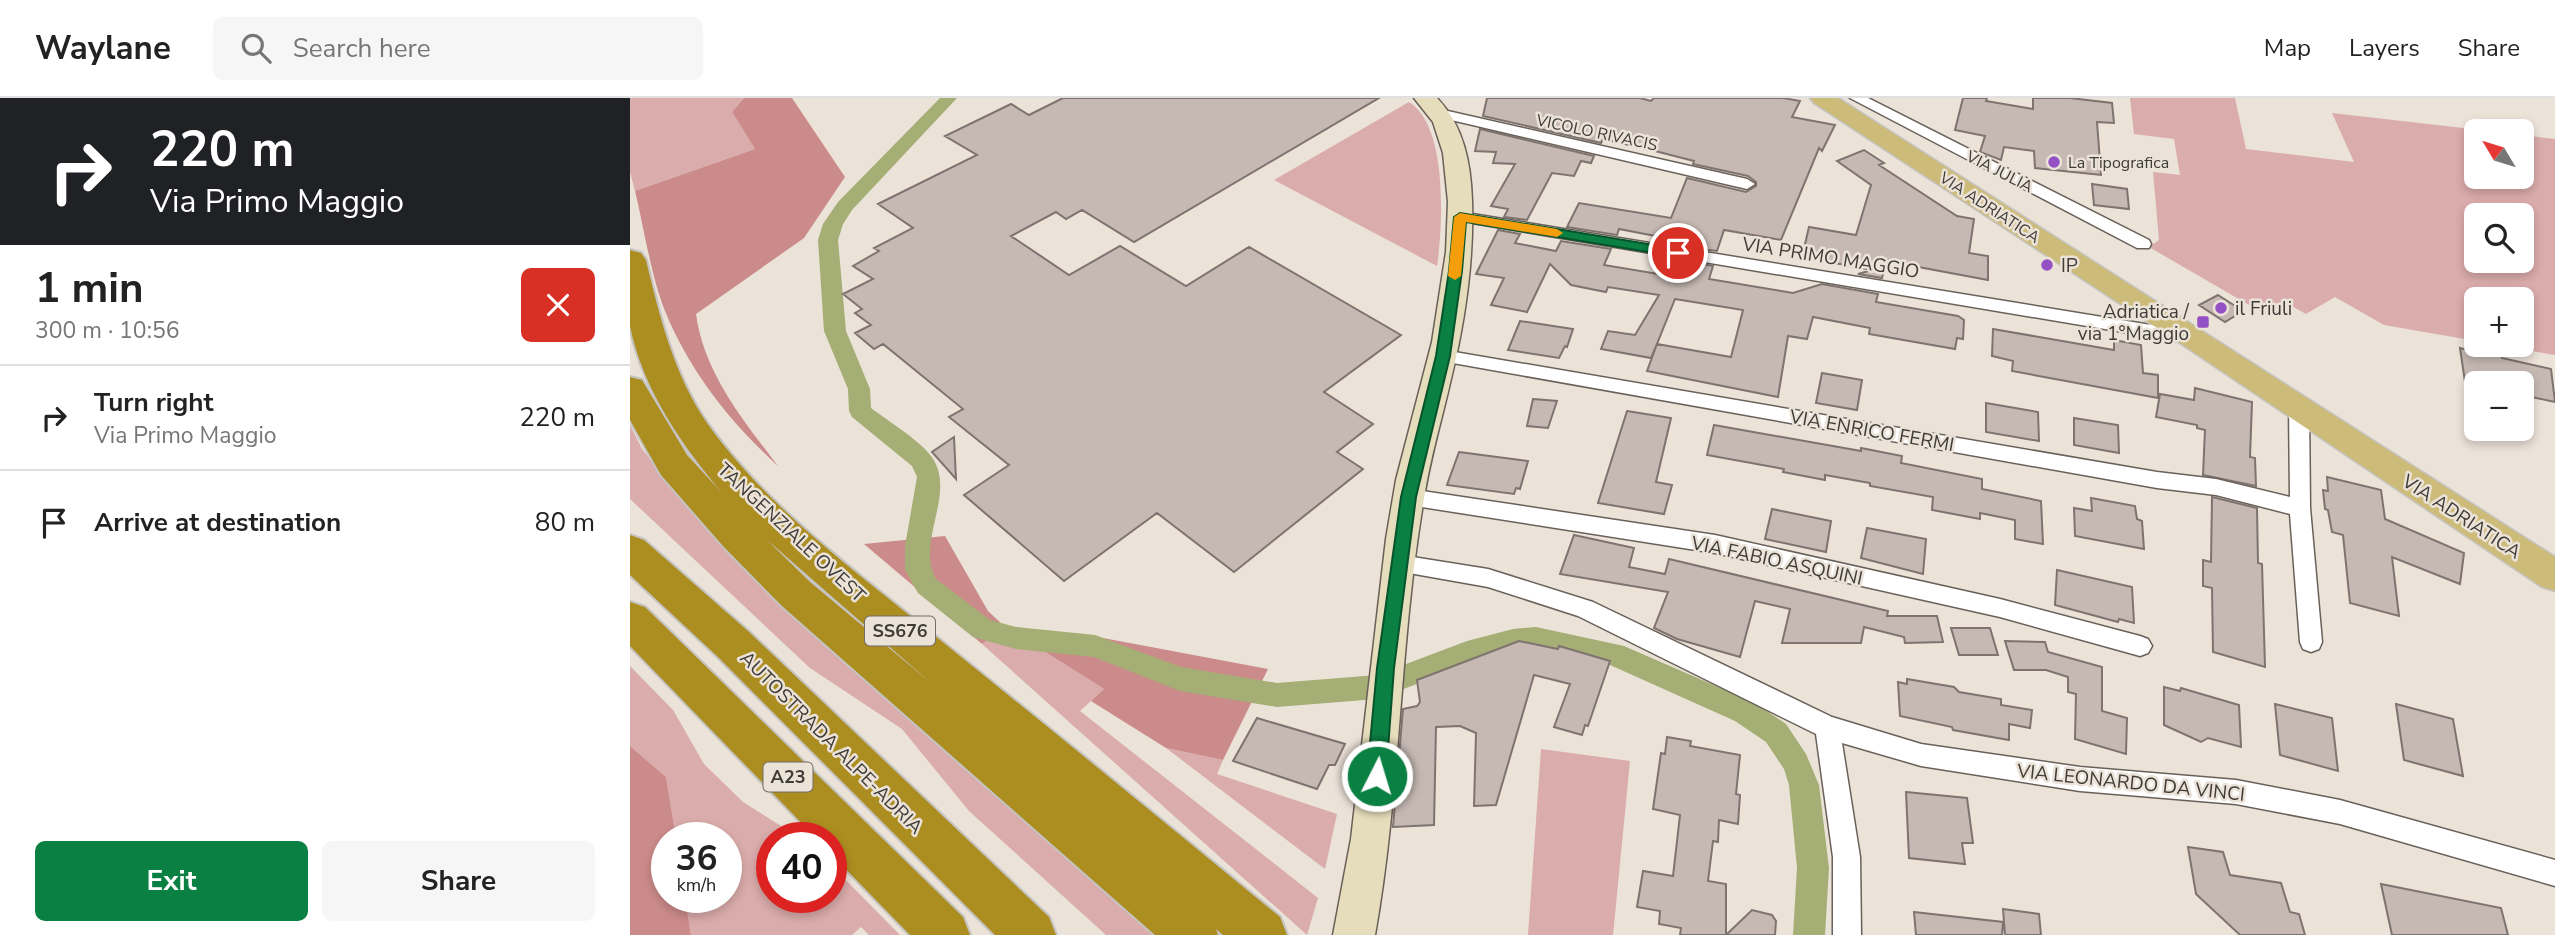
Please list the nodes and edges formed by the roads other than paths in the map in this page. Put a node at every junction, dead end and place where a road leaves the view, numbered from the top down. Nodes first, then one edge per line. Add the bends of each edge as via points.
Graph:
1 (1822, 98) edge
2 (1857, 98) edge
3 (1432, 106) edge
4 (1747, 184) dead end
5 (1460, 217) junction
6 (2143, 244) dead end
7 (630, 260) edge
8 (2194, 338) junction
9 (1443, 356) junction
10 (630, 389) edge
11 (2299, 408) junction
12 (1409, 497) junction
13 (2300, 508) junction
14 (630, 551) edge
15 (1400, 564) junction
16 (2555, 576) edge
17 (630, 620) edge
18 (2311, 642) dead end
19 (2140, 646) dead end
20 (1827, 727) junction
21 (2555, 873) edge
22 (945, 935) edge
23 (1031, 935) edge
24 (1193, 935) edge
25 (1262, 935) edge
26 (1354, 935) edge
27 (1847, 935) edge

1 - 8 main road, VIA ADRIATICA
2 - 6 street, VIA JULIA
3 - 4 street, VICOLO RIVACIS
3 - 5 street via 1453,151
5 - 8 street, VIA PRIMO MAGGIO
5 - 9 street
7 - 25 highway, TANGENZIALE OVEST / SS676 via 660,365 693,431 730,478 826,569
8 - 11 main road, VIA ADRIATICA
9 - 12 street
9 - 13 street, VIA ENRICO FERMI via 2216,487
10 - 24 highway, TANGENZIALE OVEST / SS676 via 674,465 796,594
11 - 13 street
11 - 16 main road, VIA ADRIATICA
12 - 15 street
12 - 19 street, VIA FABIO ASQUINI via 1716,544 2000,608
13 - 18 street
14 - 23 highway, AUTOSTRADA ALPE-ADRIA via 743,654
15 - 20 street, VIA LEONARDO DA VINCI via 1488,578 1586,609
15 - 26 street via 1372,828
17 - 22 highway, A23
20 - 21 street, VIA LEONARDO DA VINCI via 1922,755 2080,779 2236,792 2328,809
20 - 27 street via 1839,787 1849,906

